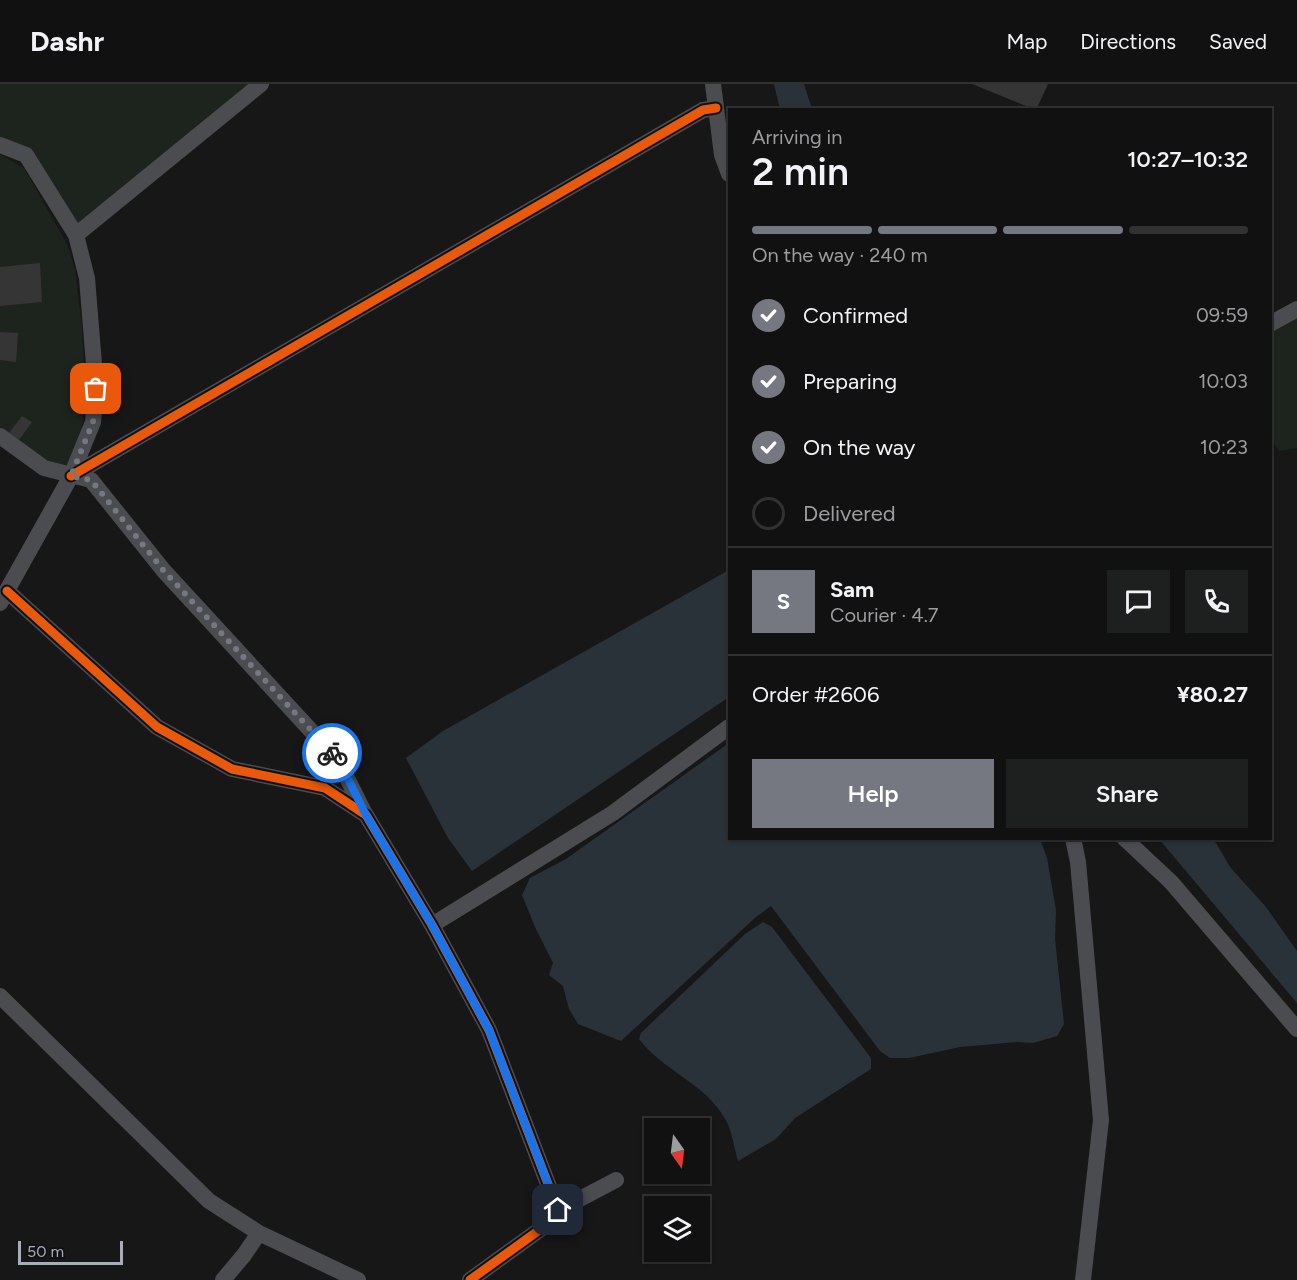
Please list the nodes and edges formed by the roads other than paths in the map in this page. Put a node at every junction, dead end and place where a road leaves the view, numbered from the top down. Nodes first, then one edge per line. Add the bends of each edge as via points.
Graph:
1 (261, 84) edge
2 (713, 84) edge
3 (716, 108) junction
4 (0, 145) edge
5 (728, 171) edge
6 (76, 235) junction
7 (1297, 309) edge
8 (1272, 323) edge
9 (0, 436) edge
10 (71, 476) junction
11 (3, 597) edge
12 (728, 728) edge
13 (366, 815) junction
14 (1073, 840) edge
15 (1126, 840) edge
16 (432, 925) junction
17 (0, 996) edge
18 (1297, 1029) edge
19 (616, 1180) dead end
20 (557, 1211) junction
21 (259, 1233) junction
22 (1085, 1272) edge
23 (223, 1280) edge
24 (358, 1280) edge
25 (470, 1280) edge
26 (1098, 1280) edge

1 - 6 street
2 - 3 street
3 - 5 street
3 - 10 street via 702,110
4 - 6 street via 26,155
6 - 10 street via 87,278 96,389 93,422
7 - 8 street
9 - 10 street via 44,468
10 - 11 street
10 - 13 street via 91,480 164,571 338,759
11 - 13 street via 157,727 232,769 325,788
12 - 16 street via 613,813
13 - 16 street
14 - 22 street via 1101,1120
15 - 18 street via 1171,882
16 - 20 street via 489,1030
17 - 21 street via 209,1202
19 - 20 street
20 - 25 street via 549,1223
21 - 23 street
21 - 24 street
22 - 26 street

